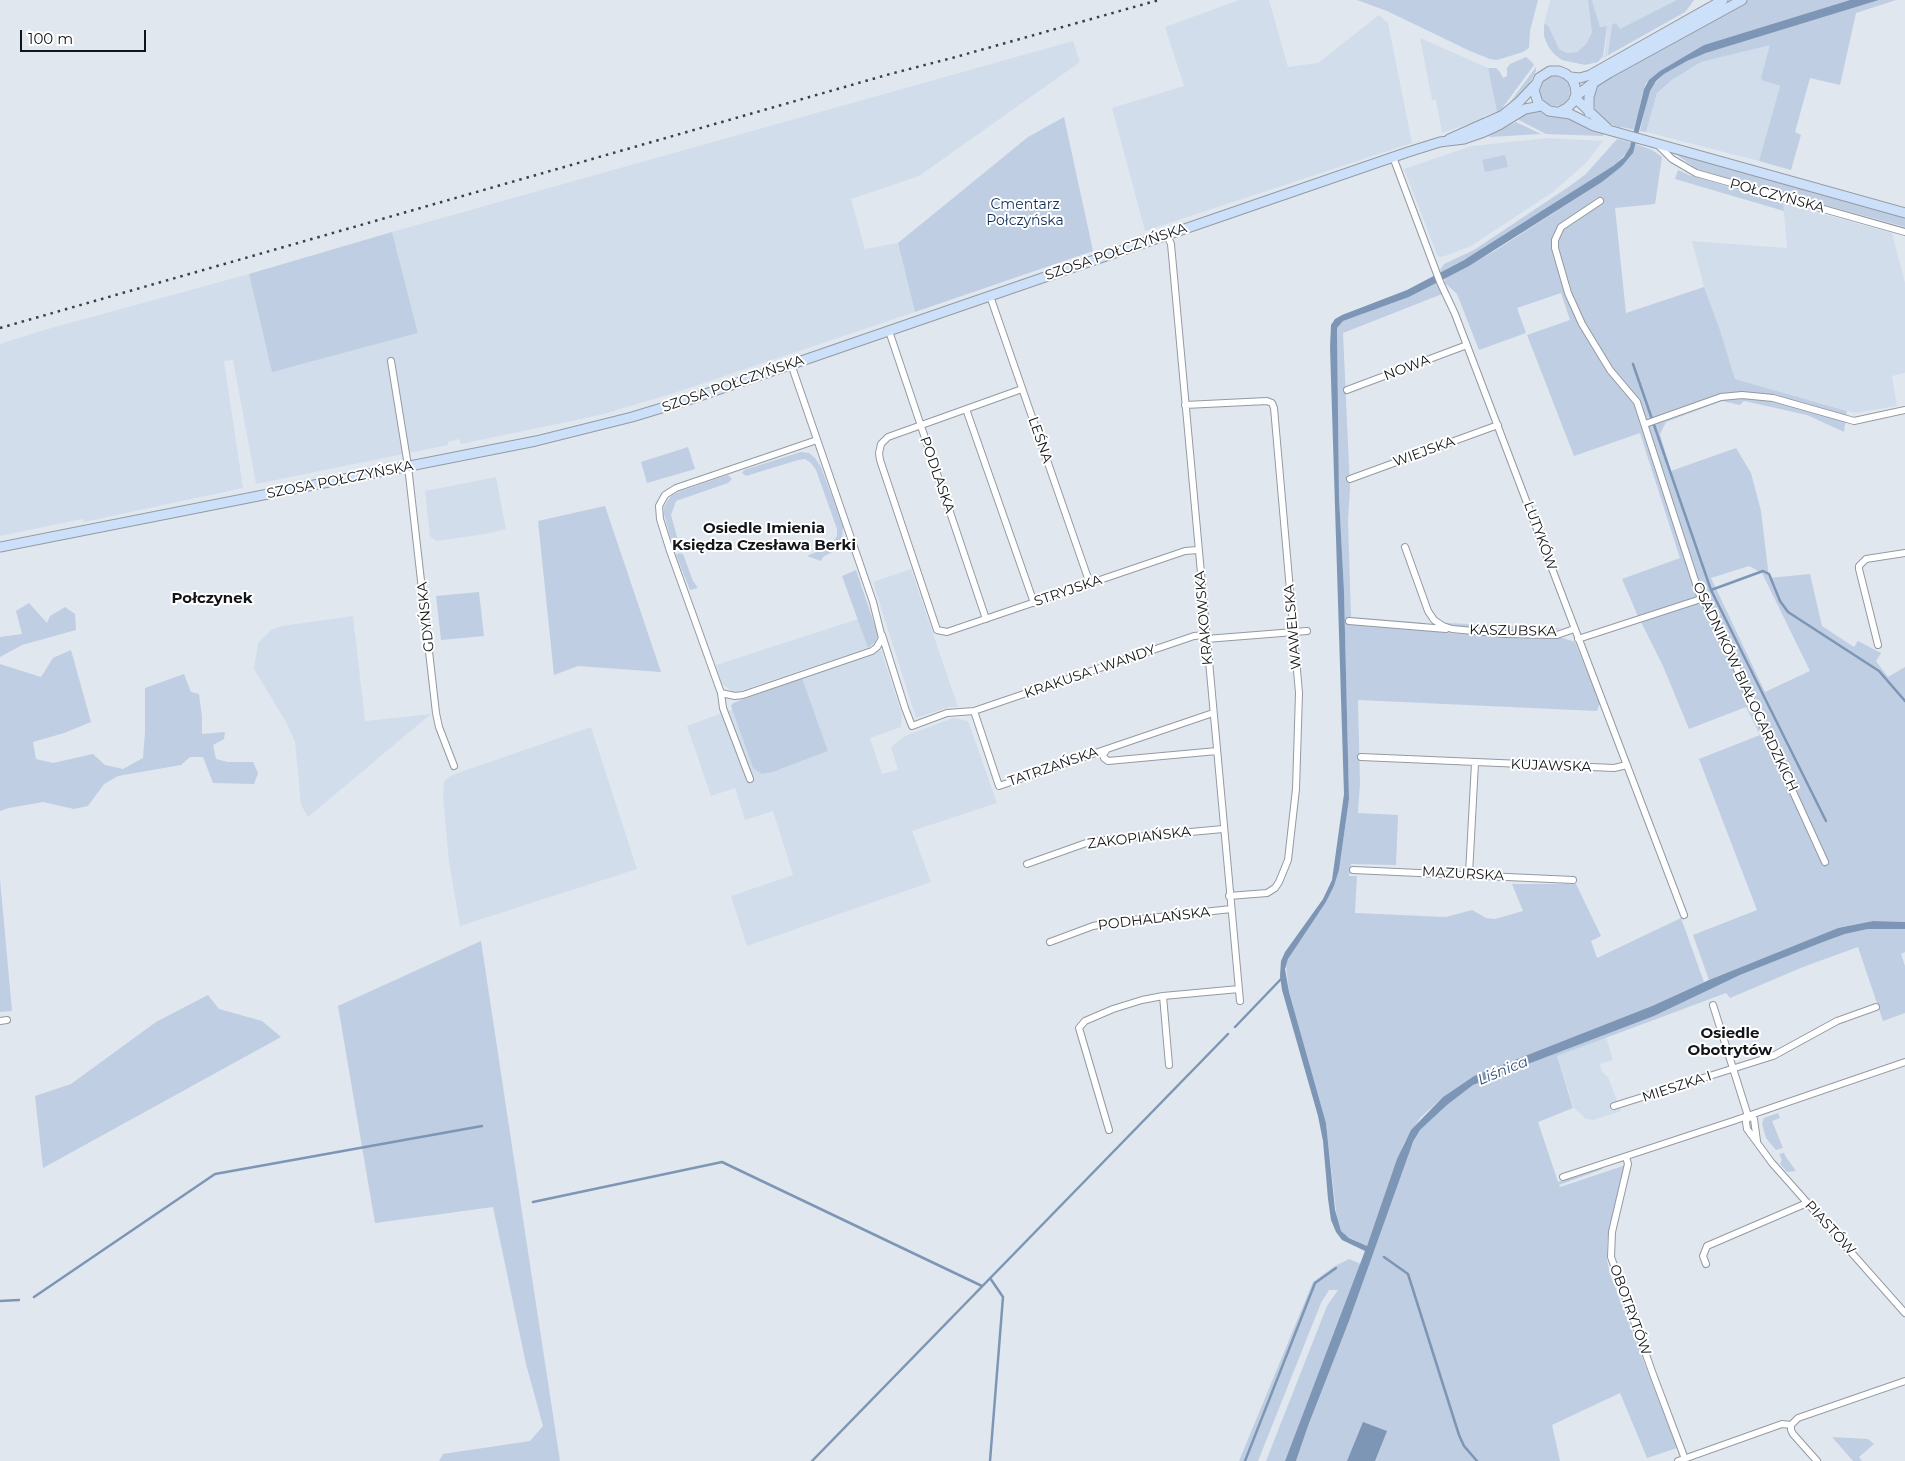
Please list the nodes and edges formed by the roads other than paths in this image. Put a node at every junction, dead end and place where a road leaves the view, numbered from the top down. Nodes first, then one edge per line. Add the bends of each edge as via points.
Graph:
1 (1723, 0) edge
2 (1742, 0) edge
3 (1571, 78) junction
4 (1594, 82) junction
5 (1536, 84) junction
6 (1575, 98) junction
7 (1541, 106) junction
8 (1561, 112) junction
9 (1589, 113) junction
10 (1608, 129) junction
11 (1445, 141) junction
12 (1657, 144) junction
13 (1393, 157) junction
14 (1600, 201) dead end
15 (1905, 213) edge
16 (1905, 232) edge
17 (1167, 234) junction
18 (990, 296) junction
19 (889, 331) junction
20 (1467, 345) junction
21 (391, 361) dead end
22 (791, 364) junction
23 (1022, 389) junction
24 (1347, 390) dead end
25 (1185, 405) junction
26 (966, 408) junction
27 (1905, 410) edge
28 (1650, 423) junction
29 (920, 424) junction
30 (1498, 425) junction
31 (817, 440) junction
32 (408, 466) junction
33 (1350, 479) dead end
34 (0, 547) edge
35 (1405, 547) dead end
36 (1198, 550) junction
37 (1905, 553) edge
38 (1090, 584) junction
39 (1701, 599) junction
40 (1034, 603) junction
41 (986, 619) junction
42 (1350, 621) dead end
43 (1452, 629) junction
44 (1574, 629) junction
45 (1307, 631) dead end
46 (881, 632) junction
47 (1293, 632) junction
48 (1206, 637) junction
49 (1578, 639) junction
50 (1878, 645) dead end
51 (721, 693) junction
52 (974, 711) junction
53 (1213, 713) junction
54 (1106, 749) junction
55 (1216, 751) junction
56 (1361, 757) dead end
57 (1475, 763) junction
58 (1627, 765) junction
59 (454, 766) dead end
60 (750, 779) dead end
61 (1223, 829) junction
62 (1825, 862) dead end
63 (1027, 864) dead end
64 (1353, 870) dead end
65 (1469, 874) junction
66 (1573, 880) dead end
67 (1230, 896) junction
68 (1231, 910) junction
69 (1684, 915) dead end
70 (1050, 942) dead end
71 (1239, 990) junction
72 (1163, 996) junction
73 (1240, 1001) dead end
74 (1713, 1005) dead end
75 (1876, 1007) dead end
76 (8, 1020) dead end
77 (0, 1021) edge
78 (1905, 1062) edge
79 (1169, 1065) dead end
80 (1732, 1069) junction
81 (1614, 1106) dead end
82 (1748, 1116) junction
83 (1109, 1130) dead end
84 (1626, 1157) junction
85 (1563, 1177) dead end
86 (1807, 1203) junction
87 (1706, 1264) dead end
88 (1905, 1313) edge
89 (1905, 1381) edge
90 (1792, 1425) junction
91 (1682, 1460) edge
92 (1817, 1461) edge

1 - 3 main road via 1590,75
2 - 4 main road
3 - 5 main road via 1563,72 1552,71 1542,75
3 - 6 main road
4 - 6 main road
4 - 9 main road via 1589,97
5 - 7 main road via 1535,97
5 - 11 main road, SZOSA POŁCZYŃSKA via 1503,115
6 - 8 main road via 1571,106
6 - 9 main road, POŁCZYŃSKA
7 - 8 main road via 1551,112
7 - 11 main road, SZOSA POŁCZYŃSKA via 1525,109 1484,132
8 - 10 main road, POŁCZYŃSKA
9 - 10 main road, POŁCZYŃSKA
10 - 12 main road, POŁCZYŃSKA
11 - 13 main road, SZOSA POŁCZYŃSKA
12 - 15 main road, POŁCZYŃSKA
12 - 16 street, POŁCZYŃSKA via 1672,159 1696,173
13 - 17 main road, SZOSA POŁCZYŃSKA
13 - 20 street, LUTYKÓW
14 - 28 street, OSADNIKÓW BIAŁOGARDZKICH via 1561,227 1555,248 1568,293 1582,324 1610,370
17 - 18 main road, SZOSA POŁCZYŃSKA
17 - 25 street, KRAKOWSKA via 1171,244
18 - 19 main road, SZOSA POŁCZYŃSKA
18 - 23 street, LEŚNA
19 - 22 main road, SZOSA POŁCZYŃSKA
19 - 29 street, PODLASKA
20 - 24 street, NOWA
20 - 30 street, LUTYKÓW
21 - 32 street, GDYŃSKA
22 - 31 street
22 - 32 main road, SZOSA POŁCZYŃSKA via 621,420
23 - 26 street
23 - 38 street, LEŚNA
25 - 36 street, KRAKOWSKA
25 - 47 street, WAWELSKA via 1272,402
26 - 29 street
26 - 40 street
27 - 28 street via 1854,421 1773,398 1742,395 1721,397
28 - 39 street, OSADNIKÓW BIAŁOGARDZKICH
29 - 41 street, PODLASKA
29 - 41 street, STRYJSKA via 885,438 879,453 937,630 947,632
30 - 33 street, WIEJSKA
30 - 44 street, LUTYKÓW
31 - 46 street
31 - 51 street via 676,488 661,502 659,512 663,530
32 - 34 main road, SZOSA POŁCZYŃSKA
32 - 59 street, GDYŃSKA via 436,713
35 - 43 street, KASZUBSKA via 1428,611 1434,620
36 - 38 street, STRYJSKA via 1185,551
36 - 48 street, KRAKOWSKA
37 - 50 street via 1866,559 1859,569
38 - 40 street, STRYJSKA
39 - 49 street
39 - 62 street, OSADNIKÓW BIAŁOGARDZKICH via 1731,656
40 - 41 street, STRYJSKA
42 - 43 street, KASZUBSKA
43 - 44 street, KASZUBSKA via 1557,635
44 - 49 street, LUTYKÓW
45 - 47 street, KRAKUSA I WANDY
46 - 51 street via 882,640 872,651 743,695
46 - 52 street, KRAKUSA I WANDY via 912,726 947,713
47 - 48 street, KRAKUSA I WANDY
47 - 67 street, WAWELSKA via 1299,693 1296,790 1288,860 1279,882 1271,891 1262,895
48 - 52 street, KRAKUSA I WANDY via 1193,637
48 - 53 street, KRAKOWSKA
49 - 58 street, LUTYKÓW
51 - 60 street via 723,708
52 - 54 street, TATRZAŃSKA via 999,786
53 - 54 street, TATRZAŃSKA
53 - 55 street, KRAKOWSKA
54 - 55 street, TATRZAŃSKA via 1103,755 1108,761
55 - 61 street, KRAKOWSKA
56 - 57 street, KUJAWSKA
57 - 58 street, KUJAWSKA via 1614,768
57 - 65 street
58 - 69 street, LUTYKÓW
61 - 63 street, ZAKOPIAŃSKA via 1090,842
61 - 67 street, KRAKOWSKA
64 - 65 street, MAZURSKA
65 - 66 street, MAZURSKA
67 - 68 street, KRAKOWSKA
68 - 70 street, PODHALAŃSKA via 1100,925
68 - 71 street, KRAKOWSKA
71 - 72 street
71 - 73 street, KRAKOWSKA
72 - 79 street
72 - 83 street via 1113,1008 1085,1021 1079,1028
74 - 80 street, PIASTÓW
75 - 80 street, MIESZKA I via 1837,1021 1773,1056
76 - 77 street
78 - 82 street
80 - 81 street, MIESZKA I
80 - 82 street, PIASTÓW
82 - 84 street
82 - 86 street, PIASTÓW via 1754,1120 1757,1141
84 - 85 street
84 - 91 street, OBOTRYTÓW via 1628,1164 1612,1232 1611,1257
86 - 87 street via 1707,1246 1703,1256
86 - 88 street, PIASTÓW
89 - 90 street via 1798,1418
90 - 91 street via 1782,1424
90 - 92 street via 1793,1434

